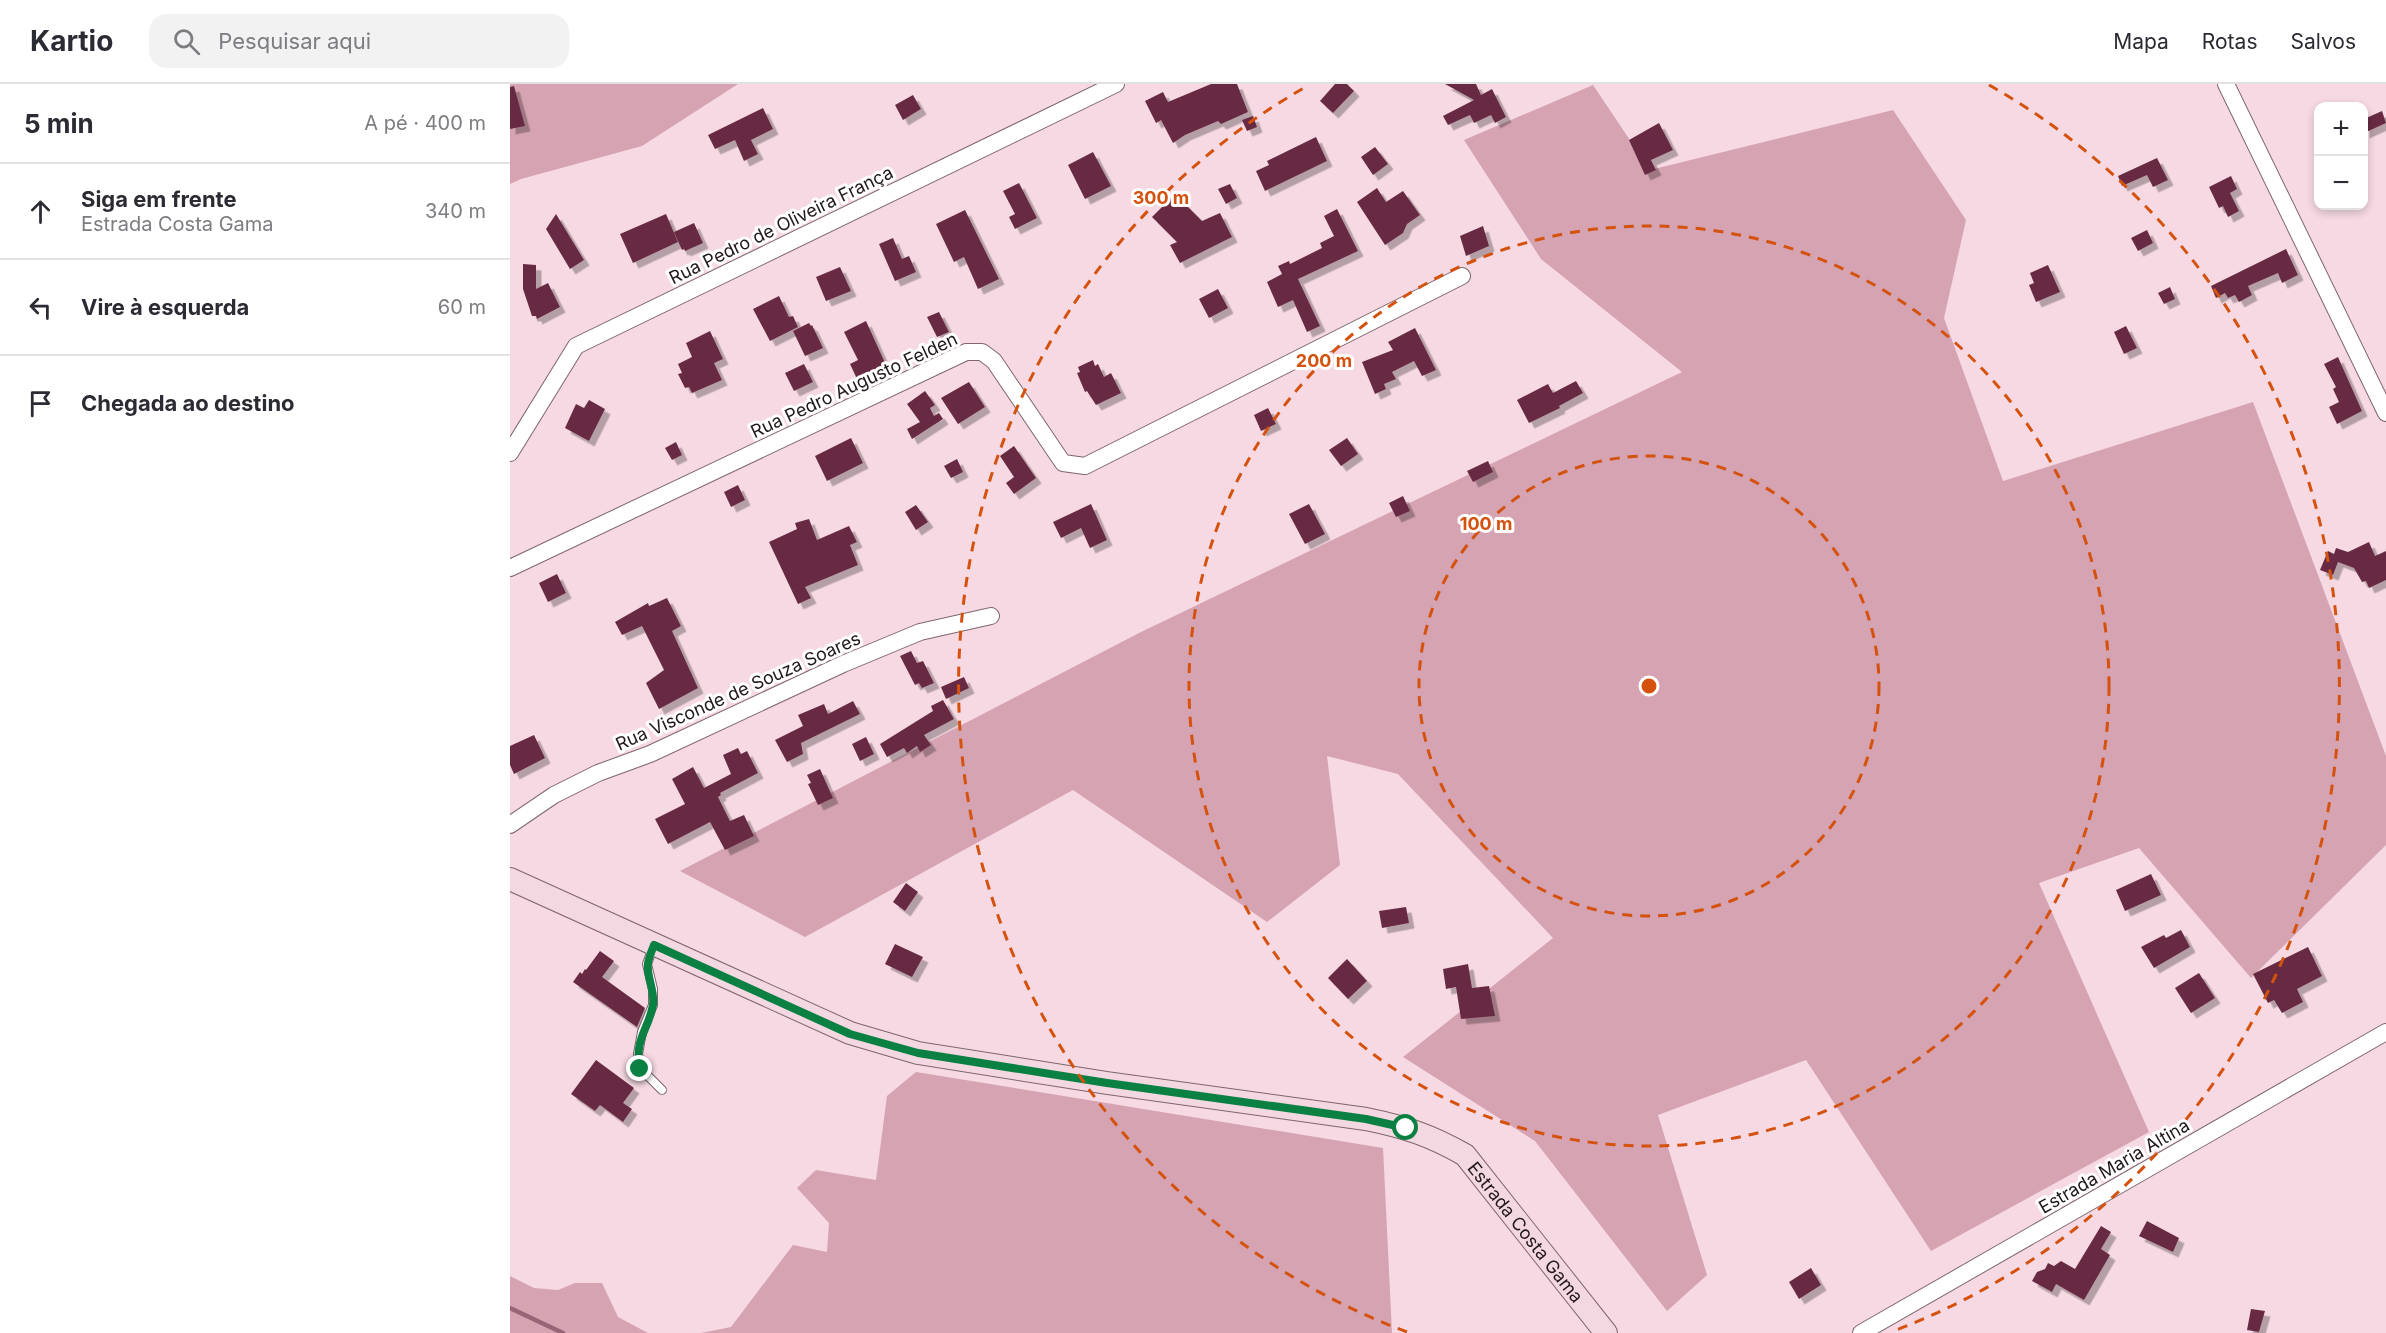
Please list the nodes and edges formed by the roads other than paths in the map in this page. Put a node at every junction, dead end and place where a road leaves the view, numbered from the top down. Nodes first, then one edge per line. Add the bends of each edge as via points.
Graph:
1 (1116, 84) edge
2 (2226, 84) edge
3 (1462, 276) dead end
4 (2386, 413) edge
5 (510, 453) edge
6 (510, 568) edge
7 (991, 616) dead end
8 (510, 825) edge
9 (510, 879) edge
10 (654, 945) junction
11 (2386, 1032) edge
12 (662, 1090) dead end
13 (1606, 1333) edge
14 (1861, 1333) edge

1 - 5 street, Rua Pedro de Oliveira França via 576,346
2 - 4 street
3 - 6 street, Rua Pedro Augusto Felden via 1085,466 1063,463 994,361 982,352 966,352
7 - 8 street, Rua Visconde de Souza Soares via 920,632 843,664 650,754 598,773 554,795
9 - 10 main road, Estrada Costa Gama
10 - 12 lane via 647,964 653,1005 638,1054 640,1069
10 - 13 main road, Estrada Costa Gama via 850,1034 918,1053 1366,1119 1436,1138 1465,1155
11 - 14 street, Estrada Maria Altina

